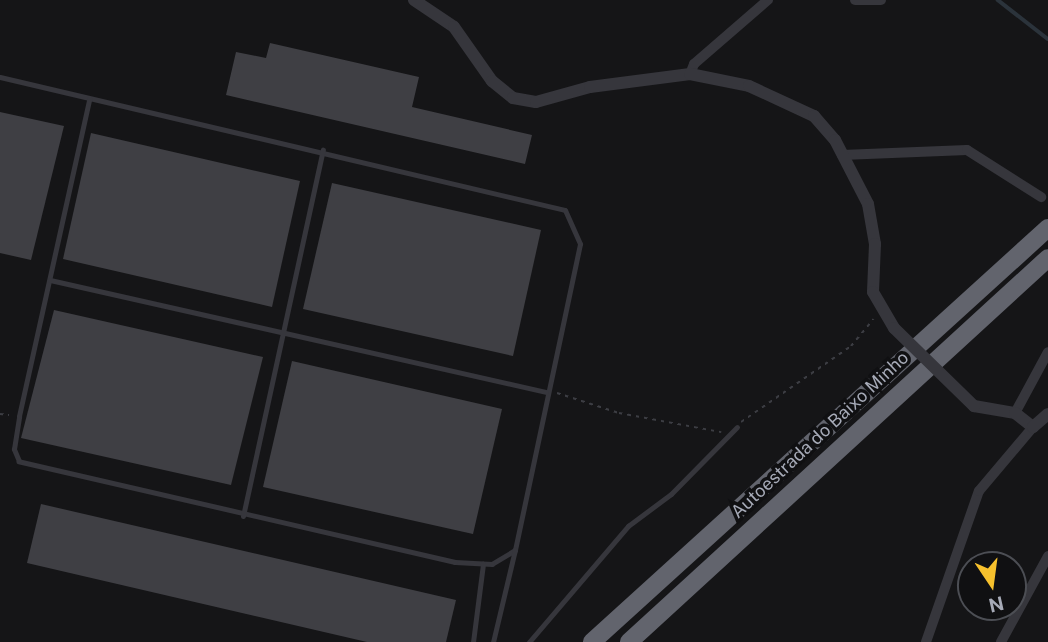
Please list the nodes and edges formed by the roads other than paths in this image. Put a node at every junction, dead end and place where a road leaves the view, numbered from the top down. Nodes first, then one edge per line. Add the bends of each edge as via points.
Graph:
1 (414, 0) edge
2 (768, 0) edge
3 (855, 0) edge
4 (881, 0) edge
5 (690, 74) junction
6 (0, 77) edge
7 (89, 99) junction
8 (323, 150) junction
9 (842, 155) junction
10 (1041, 197) dead end
11 (1048, 228) edge
12 (1048, 258) edge
13 (50, 280) junction
14 (285, 331) junction
15 (1048, 352) edge
16 (546, 392) junction
17 (1015, 413) junction
18 (1048, 414) edge
19 (737, 427) road end
20 (1033, 428) junction
21 (243, 516) junction
22 (514, 550) junction
23 (1048, 556) edge
24 (483, 564) junction
25 (473, 642) edge
26 (494, 642) edge
27 (529, 642) edge
28 (593, 642) edge
29 (629, 642) edge
30 (926, 642) edge
31 (1001, 642) edge

1 - 5 street via 454,27 492,81 513,98 536,102 590,87
2 - 5 street via 694,64
3 - 4 street
5 - 9 street via 749,86 814,116
6 - 7 lane
7 - 8 lane
7 - 13 lane
8 - 14 lane
8 - 16 lane via 565,210 580,244
9 - 10 street via 967,150
9 - 17 street, bridge via 874,223 873,292 880,311 974,406
11 - 28 highway, Autoestrada do Baixo Minho
12 - 29 highway, Autoestrada do Baixo Minho
13 - 14 lane
13 - 21 lane via 14,449 32,468
14 - 16 lane
14 - 21 lane
15 - 17 street
16 - 22 lane
17 - 20 street
18 - 20 street
19 - 27 lane via 671,494 628,526
20 - 30 street via 979,491
21 - 24 lane
22 - 24 lane
22 - 26 lane
23 - 31 street
24 - 25 lane

